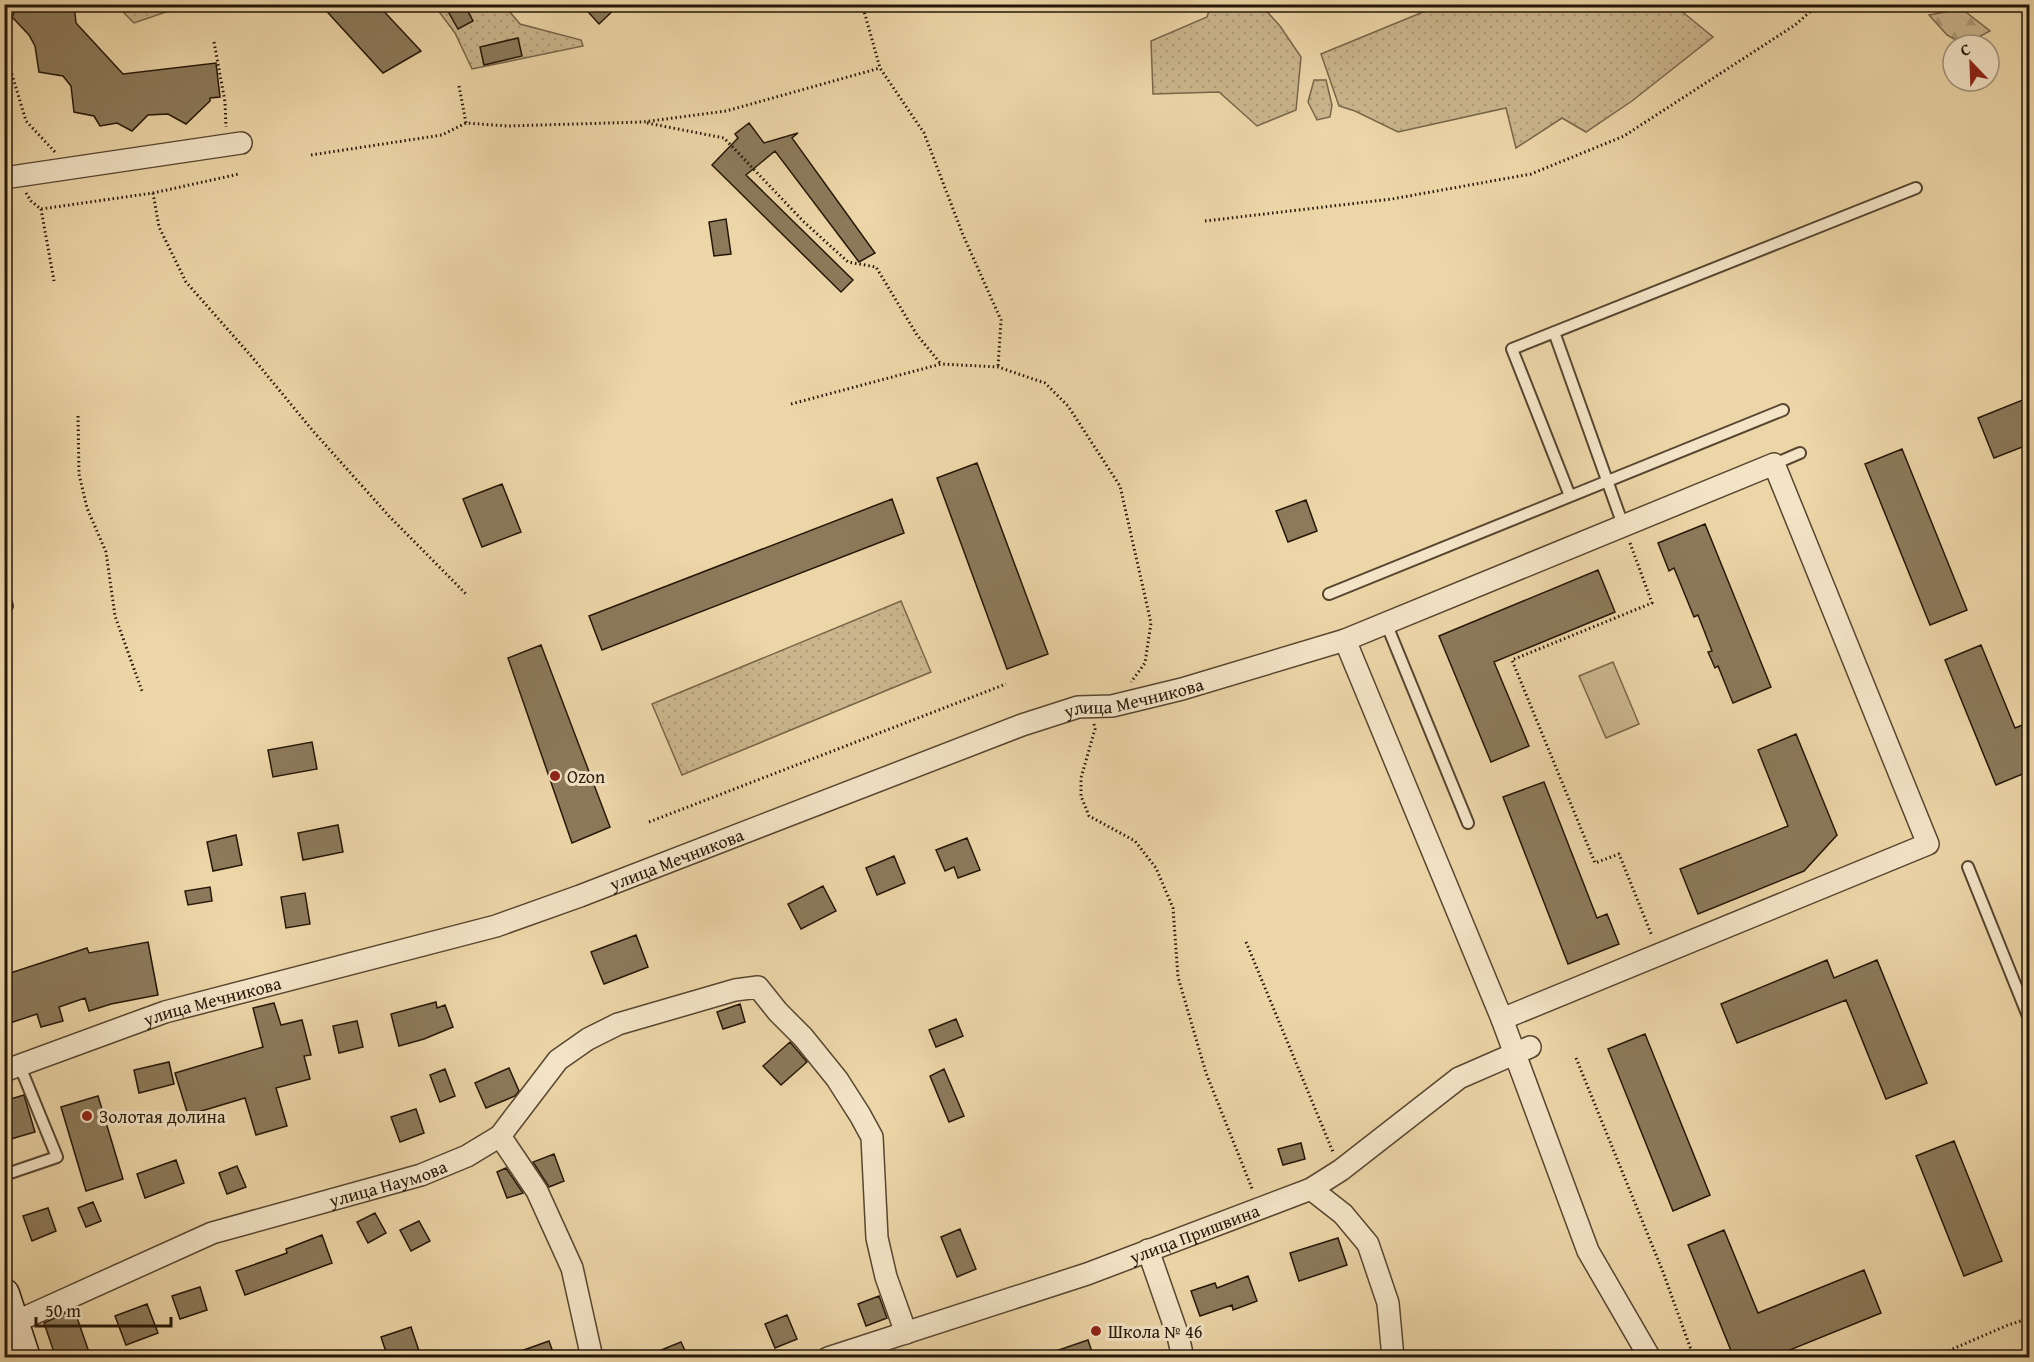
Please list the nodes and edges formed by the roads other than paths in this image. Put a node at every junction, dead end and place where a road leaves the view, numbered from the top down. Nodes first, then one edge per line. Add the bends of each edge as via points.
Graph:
1 (234, 137) road end
2 (10, 177) edge
3 (1916, 188) dead end
4 (1554, 332) junction
5 (1783, 410) dead end
6 (1800, 453) dead end
7 (1773, 464) junction
8 (1607, 481) junction
9 (1570, 496) junction
10 (1623, 525) junction
11 (1329, 594) dead end
12 (4, 596) edge
13 (4, 606) edge
14 (1386, 623) junction
15 (1345, 640) junction
16 (1468, 823) dead end
17 (1968, 867) dead end
18 (1502, 1020) junction
19 (2030, 1021) edge
20 (1522, 1050) junction
21 (12, 1067) edge
22 (500, 1136) junction
23 (4, 1175) edge
24 (1311, 1189) junction
25 (1148, 1250) junction
26 (4, 1294) edge
27 (8, 1325) edge
28 (906, 1333) junction
29 (25, 1358) edge
30 (592, 1358) edge
31 (828, 1358) edge
32 (1184, 1358) edge
33 (1393, 1358) edge
34 (1650, 1358) edge

1 - 2 street
3 - 4 lane
4 - 8 lane
4 - 9 lane via 1512,349
5 - 8 lane
6 - 7 lane
7 - 10 street, улица Мечникова
7 - 18 street via 1928,844
8 - 9 lane
8 - 10 lane
9 - 11 lane
10 - 14 street, улица Мечникова
12 - 13 lane
14 - 15 street, улица Мечникова
14 - 16 lane
15 - 18 street
15 - 21 street, улица Мечникова via 1226,677 1112,706 1078,707 496,926 165,1012
17 - 19 lane
18 - 20 street
20 - 24 street, улица Пришвина via 1459,1078
20 - 34 street via 1588,1251
21 - 23 lane via 57,1157
22 - 27 street, улица Наумова via 421,1176 212,1233
22 - 28 street, улица Наумова via 558,1060 588,1039 618,1024 758,987 837,1079 872,1137 877,1238 885,1277
22 - 30 street via 537,1191 572,1268
24 - 25 street, улица Пришвина
24 - 33 street via 1342,1214 1368,1244 1388,1303
25 - 28 street, улица Пришвина
25 - 32 street
26 - 27 main road
27 - 29 main road
28 - 31 street, улица Пришвина

